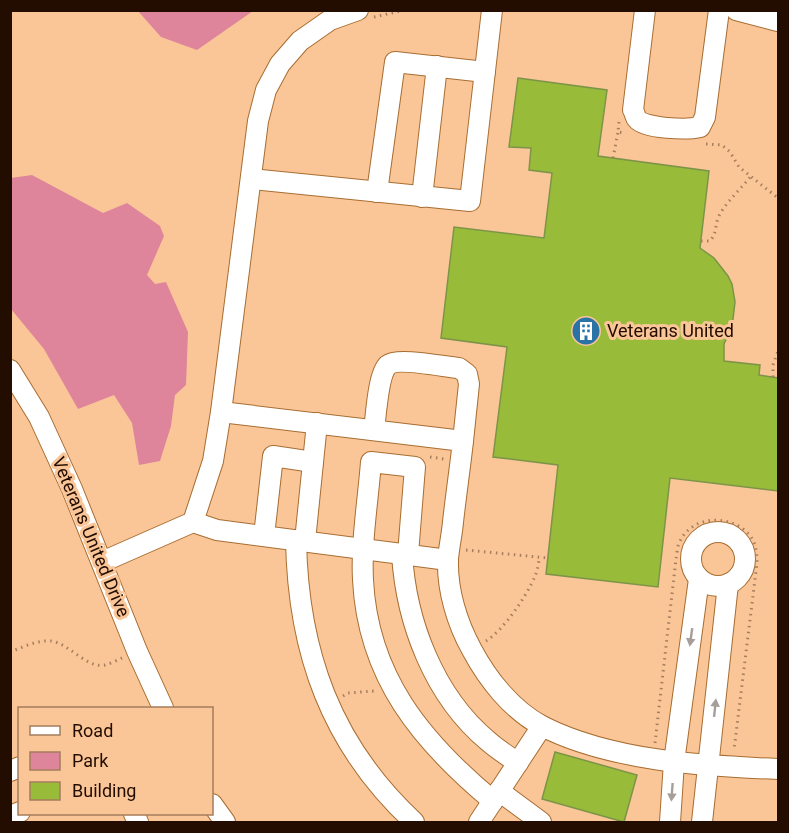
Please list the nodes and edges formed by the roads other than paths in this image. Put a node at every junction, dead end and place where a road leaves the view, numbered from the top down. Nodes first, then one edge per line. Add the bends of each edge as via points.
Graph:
1 (492, 10) edge
2 (645, 10) edge
3 (719, 10) edge
4 (736, 10) edge
5 (362, 15) edge
6 (778, 21) edge
7 (436, 66) junction
8 (485, 72) junction
9 (251, 179) junction
10 (377, 192) junction
11 (422, 197) junction
12 (10, 370) edge
13 (221, 412) junction
14 (317, 423) junction
15 (374, 430) junction
16 (463, 441) junction
17 (313, 462) junction
18 (193, 522) junction
19 (264, 536) junction
20 (301, 541) junction
21 (363, 549) junction
22 (405, 554) junction
23 (455, 555) junction
24 (102, 562) junction
25 (699, 579) junction
26 (728, 584) junction
27 (163, 707) edge
28 (542, 726) junction
29 (674, 762) junction
30 (518, 763) junction
31 (709, 766) junction
32 (778, 769) edge
33 (496, 796) junction
34 (213, 805) edge
35 (225, 822) edge
36 (414, 822) edge
37 (479, 822) edge
38 (541, 822) edge
39 (670, 822) edge
40 (702, 822) edge

1 - 8 street
2 - 3 street via 633,110 637,120 644,124 689,130 700,127 705,117
4 - 6 street
5 - 9 street via 330,20 300,41 280,64 266,90 258,121
7 - 8 street
7 - 10 street via 395,62
7 - 11 street
8 - 11 street via 470,201
9 - 10 street
9 - 13 street
10 - 11 street
12 - 24 street, Veterans United Drive via 39,417
13 - 14 street
13 - 18 street via 213,460
14 - 15 street
14 - 17 street
15 - 16 street
15 - 16 street via 382,377 388,365 398,361 459,368 467,374 469,384
16 - 23 street
17 - 19 street via 273,456
17 - 20 street
18 - 19 street via 218,530
18 - 24 street
19 - 20 street
20 - 21 street
20 - 36 street via 297,580 304,628 328,704 347,742 371,775
21 - 22 street
21 - 22 street via 371,462 415,467
21 - 33 street via 367,615 393,688 414,724 440,754
22 - 23 street
22 - 30 street via 403,577 412,617 433,668 463,717
23 - 28 street via 454,606 465,637 484,672 512,704
24 - 27 street, Veterans United Drive
25 - 26 street via 713,586
25 - 26 street via 691,562 692,553 701,537 719,532 736,538 745,554 742,572
25 -> 29 street
31 -> 26 street
28 - 29 street via 585,742
28 - 30 street
29 - 31 street
29 -> 39 street
30 - 33 street
31 - 32 street
31 - 40 street
33 - 37 street
33 - 38 street
34 - 35 street

